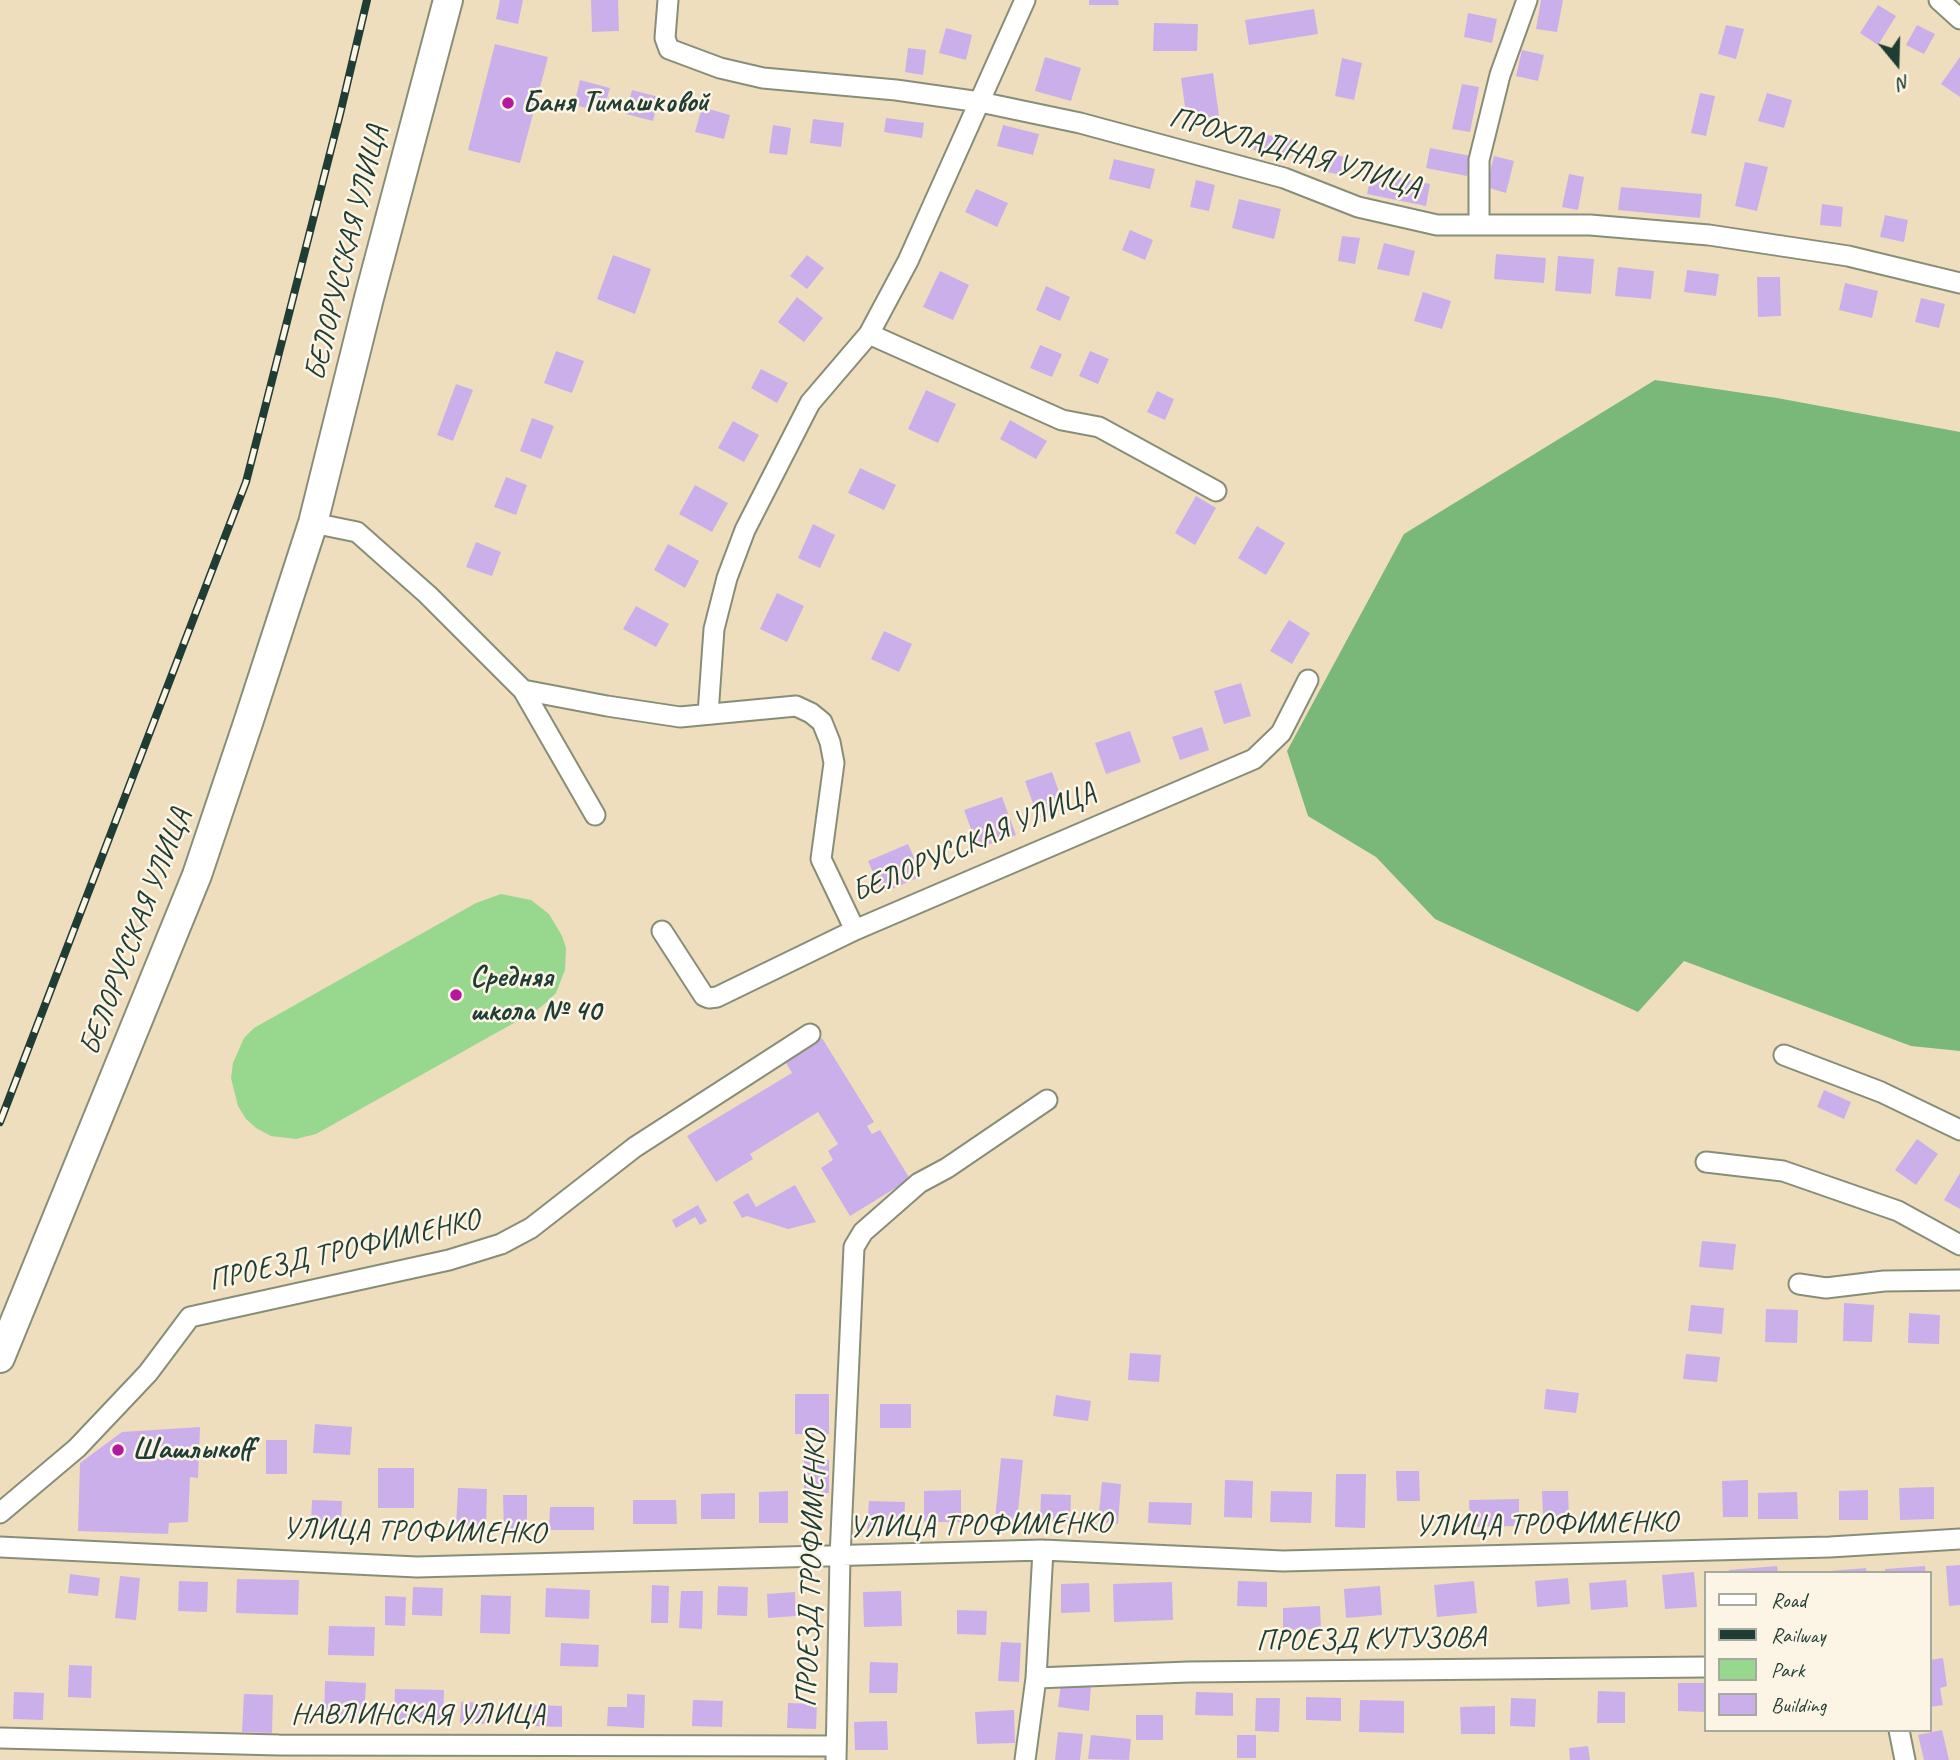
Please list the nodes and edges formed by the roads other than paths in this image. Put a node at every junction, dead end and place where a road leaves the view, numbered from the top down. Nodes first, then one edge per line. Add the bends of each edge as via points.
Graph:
1 (448, 0) edge
2 (668, 0) edge
3 (1025, 0) edge
4 (1527, 0) edge
5 (1940, 0) edge
6 (1960, 19) edge
7 (981, 102) junction
8 (1479, 223) junction
9 (1960, 283) edge
10 (869, 334) junction
11 (1216, 491) dead end
12 (313, 523) junction
13 (1308, 680) dead end
14 (523, 690) junction
15 (708, 714) junction
16 (595, 815) dead end
17 (855, 930) junction
18 (662, 931) dead end
19 (810, 1034) dead end
20 (1784, 1055) dead end
21 (1047, 1100) dead end
22 (1960, 1130) edge
23 (1706, 1162) dead end
24 (1960, 1245) edge
25 (1960, 1280) edge
26 (1799, 1284) dead end
27 (0, 1358) edge
28 (0, 1513) edge
29 (1960, 1539) edge
30 (0, 1546) edge
31 (1043, 1550) junction
32 (840, 1557) junction
33 (1704, 1667) edge
34 (1036, 1678) junction
35 (1899, 1732) edge
36 (0, 1738) edge
37 (836, 1753) edge
38 (1025, 1760) edge
39 (1905, 1760) edge

1 - 12 main road, БЕЛОРУССКАЯ УЛИЦА
2 - 7 street, ПРОХЛАДНАЯ УЛИЦА via 665,38 669,49 720,68 763,78
3 - 7 street
4 - 8 street via 1500,75 1479,160
5 - 6 street
7 - 8 street, ПРОХЛАДНАЯ УЛИЦА via 1080,123 1284,178 1358,207 1437,225
7 - 10 street
8 - 9 street, ПРОХЛАДНАЯ УЛИЦА via 1590,225 1709,235 1849,256
10 - 11 street via 1062,420 1099,427
10 - 15 street via 810,403 745,530 714,629
12 - 14 street via 357,532
12 - 27 main road, БЕЛОРУССКАЯ УЛИЦА via 197,875
13 - 17 street, БЕЛОРУССКАЯ УЛИЦА via 1281,733 1254,759
14 - 15 street via 680,717
14 - 16 street
15 - 17 street via 796,706 822,722 834,763 821,859
17 - 18 street, БЕЛОРУССКАЯ УЛИЦА via 709,998
19 - 28 street, ПРОЕЗД ТРОФИМЕНКО via 635,1147 531,1228 501,1244 449,1260 190,1317 148,1373 77,1448
20 - 22 street via 1881,1091
21 - 32 street, ПРОЕЗД ТРОФИМЕНКО via 919,1183 857,1239
23 - 24 street via 1783,1171 1898,1211
25 - 26 street via 1884,1281 1826,1288
29 - 31 street, УЛИЦА ТРОФИМЕНКО via 1830,1547 1283,1561
30 - 32 street, УЛИЦА ТРОФИМЕНКО via 417,1567
31 - 32 street, УЛИЦА ТРОФИМЕНКО
31 - 34 street
32 - 37 street, ПРОЕЗД ТРОФИМЕНКО
33 - 34 street, ПРОЕЗД КУТУЗОВА via 1188,1672
34 - 38 street
35 - 39 street
36 - 37 street, НАВЛИНСКАЯ УЛИЦА

